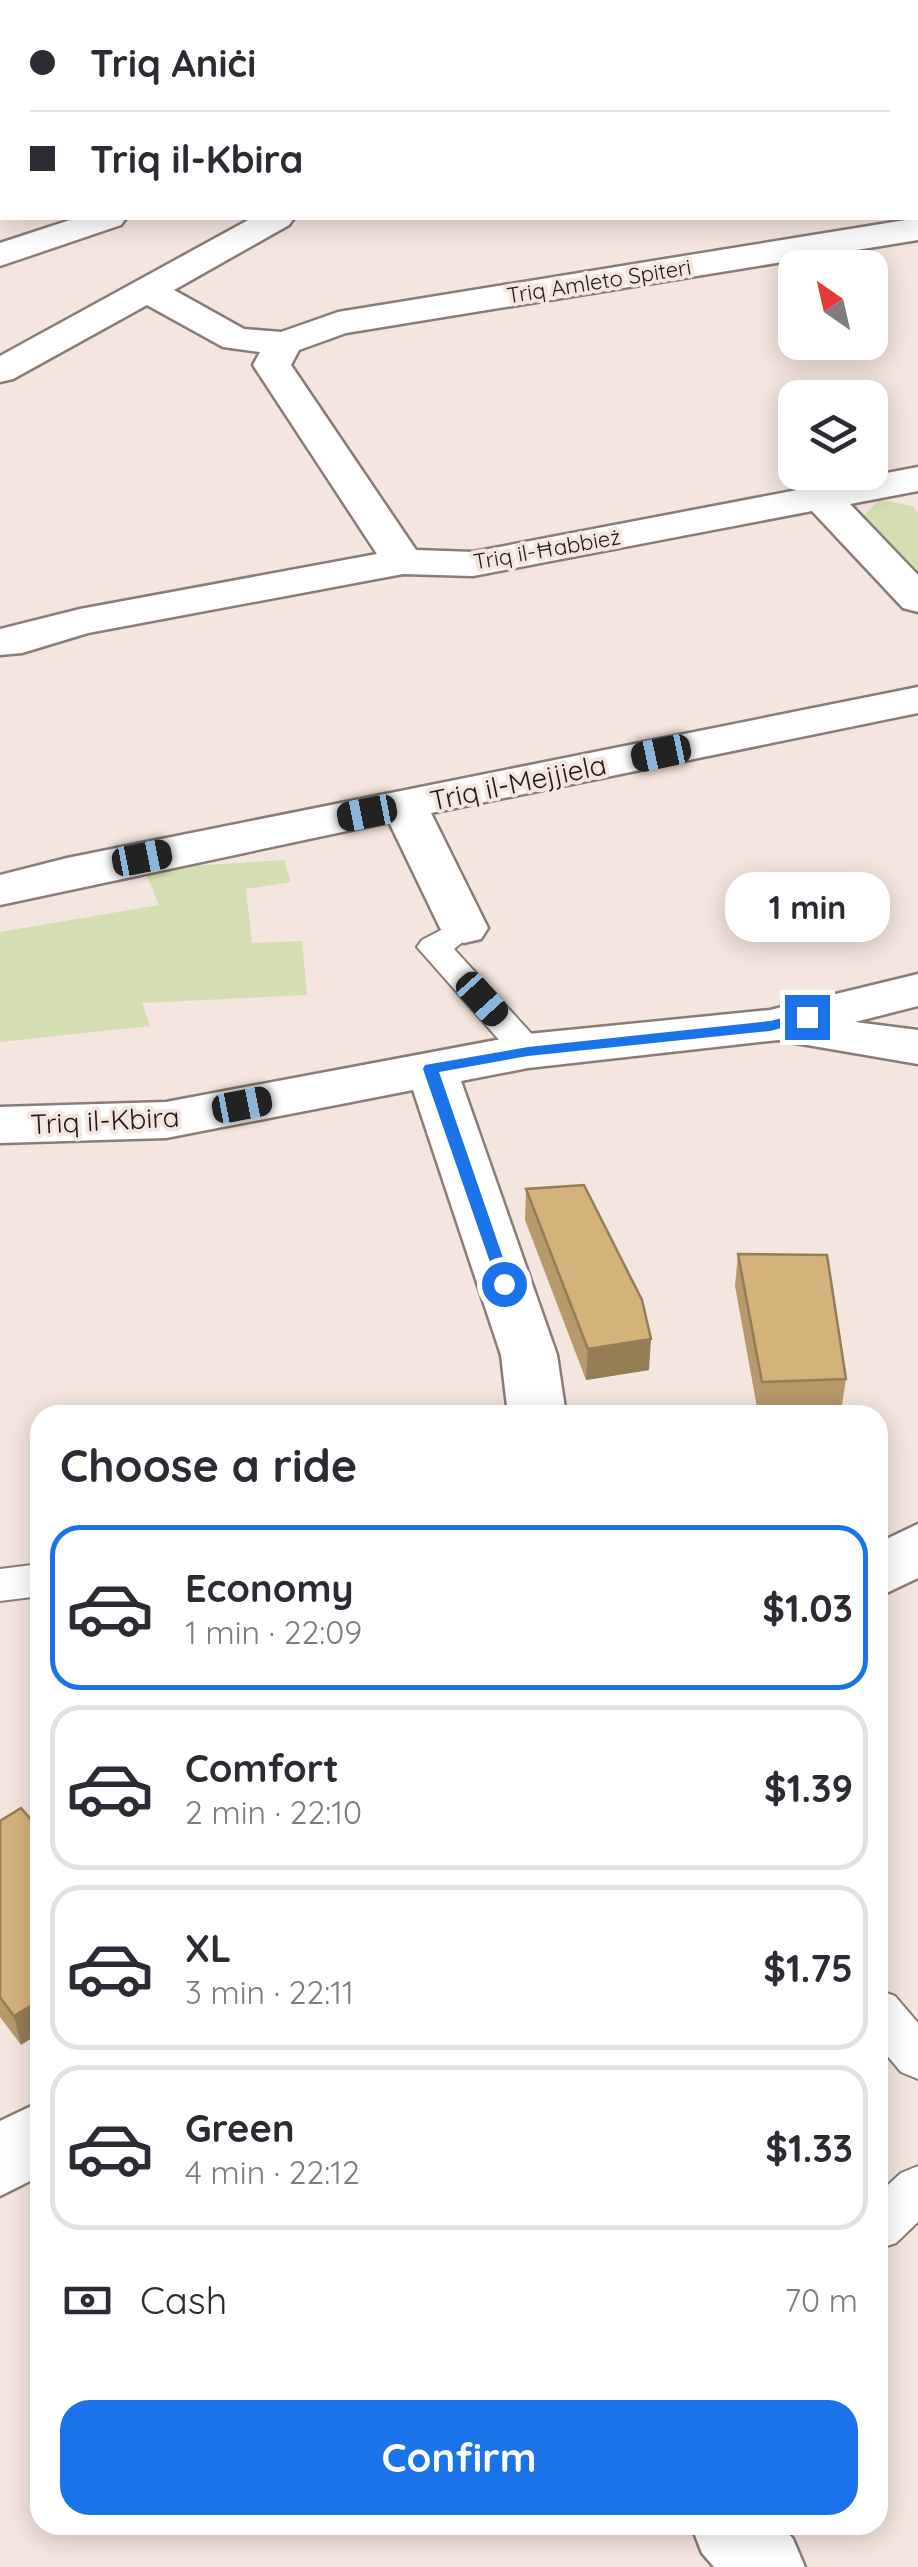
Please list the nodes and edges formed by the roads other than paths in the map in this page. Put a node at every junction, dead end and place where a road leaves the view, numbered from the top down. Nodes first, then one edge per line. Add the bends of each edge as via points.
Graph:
1 (103, 220) edge
2 (273, 220) edge
3 (918, 229) edge
4 (0, 255) edge
5 (147, 290) junction
6 (284, 343) junction
7 (0, 372) edge
8 (916, 482) edge
9 (821, 497) junction
10 (403, 562) junction
11 (918, 599) edge
12 (0, 642) edge
13 (918, 700) edge
14 (404, 806) junction
15 (0, 890) edge
16 (464, 928) joint
17 (918, 990) edge
18 (770, 1026) junction
19 (918, 1047) edge
20 (528, 1052) junction
21 (431, 1069) junction
22 (9, 1130) edge
23 (535, 1405) edge
24 (918, 1548) edge
25 (888, 1568) edge
26 (30, 1581) edge
27 (0, 1585) edge
28 (888, 2022) edge
29 (918, 2057) edge
30 (30, 2142) edge
31 (0, 2162) edge
32 (918, 2189) edge
33 (888, 2217) edge
34 (738, 2535) edge
35 (765, 2567) edge

1 - 4 street
2 - 5 street
3 - 6 street, Triq Amleto Spiteri via 338,323
5 - 6 street via 236,340
5 - 7 street
6 - 10 street via 272,365
8 - 9 street, Triq il-Ħabbież
9 - 10 street, Triq il-Ħabbież via 472,564
9 - 11 street
10 - 12 street, Triq il-Ħabbież
13 - 14 street, Triq il-Mejjiela
14 - 15 street, Triq il-Mejjiela
14 - 16 street
16 - 20 lane via 434,946
17 - 18 street, Triq il-Kbira
18 - 19 street
18 - 20 street, Triq il-Kbira
20 - 21 street, Triq il-Kbira
21 - 22 street, Triq il-Kbira via 166,1120
21 - 23 street via 528,1356
24 - 25 street
26 - 27 lane
28 - 29 lane
30 - 31 street
32 - 33 lane
34 - 35 street

